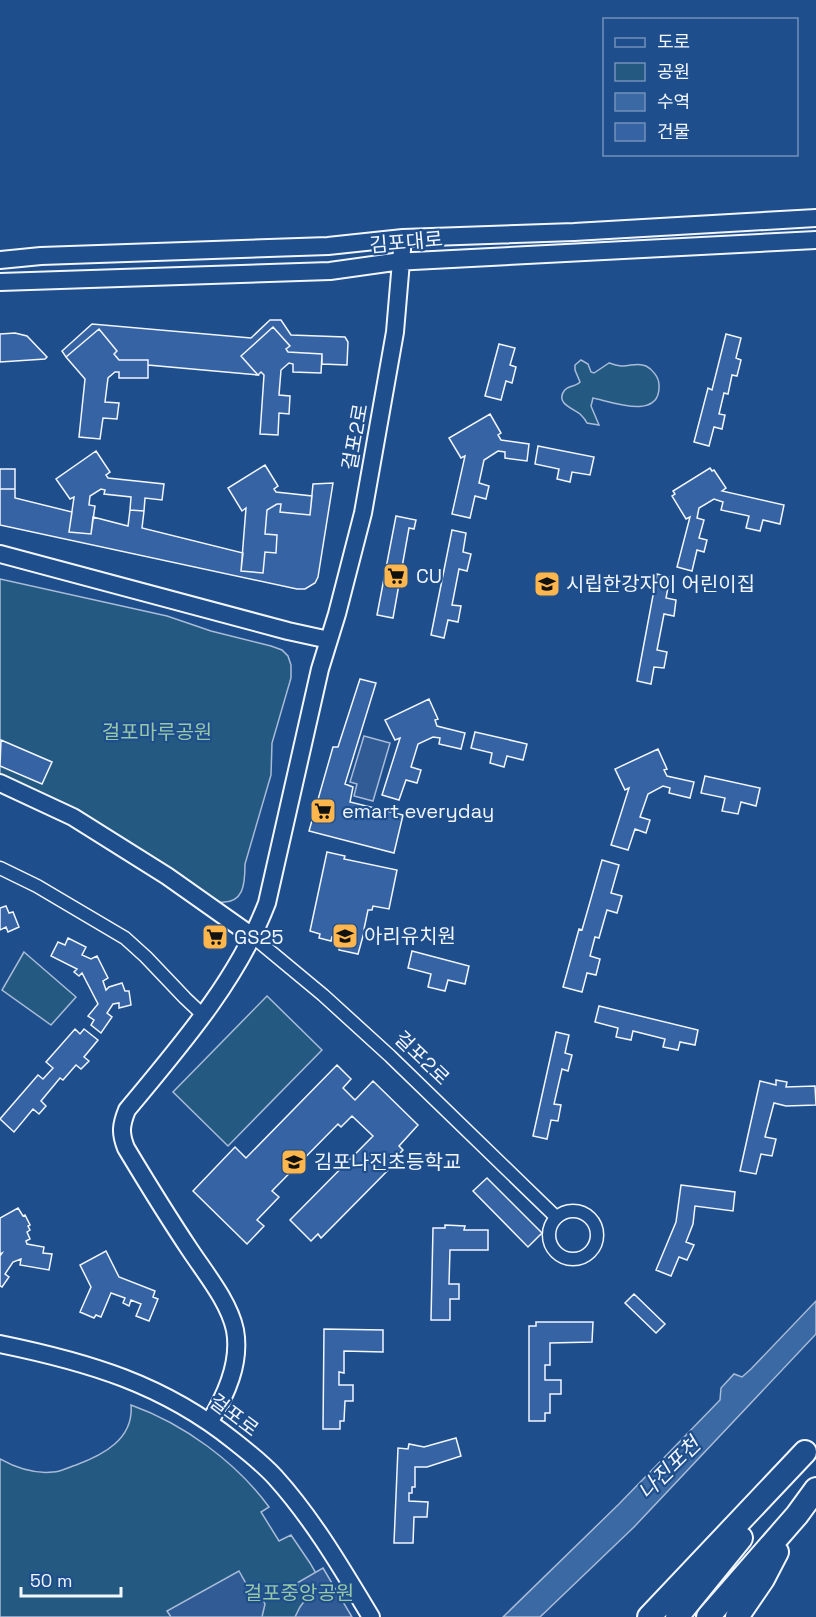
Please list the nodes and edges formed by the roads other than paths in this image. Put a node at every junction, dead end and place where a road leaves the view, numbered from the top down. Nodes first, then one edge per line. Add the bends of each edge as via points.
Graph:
1 (816, 218) edge
2 (400, 238) junction
3 (816, 240) edge
4 (0, 260) edge
5 (397, 262) junction
6 (0, 282) edge
7 (0, 554) edge
8 (324, 639) junction
9 (0, 783) edge
10 (0, 868) edge
11 (249, 934) junction
12 (200, 1012) junction
13 (556, 1217) junction
14 (0, 1344) edge
15 (210, 1421) junction
16 (810, 1446) edge
17 (816, 1489) edge
18 (796, 1515) junction
19 (371, 1617) edge
20 (649, 1617) edge
21 (677, 1617) edge
22 (708, 1617) edge
23 (737, 1617) edge

1 - 2 street, 김포대로
2 - 4 street, 김포대로 via 328,246
2 - 5 street, 걸포2로
3 - 5 street, 김포대로
5 - 6 street, 김포대로 via 330,271
5 - 8 street, 걸포2로 via 357,508 327,614
7 - 8 street
8 - 11 street, 걸포2로 via 310,667 287,785
9 - 11 street, 걸포2로 via 73,817
10 - 12 street via 124,939
11 - 12 street, 걸포2로
11 - 13 street, 걸포2로 via 390,1056
12 - 15 street, 걸포2로 via 113,1116 110,1129 112,1143 222,1324 227,1339 226,1355
13 - 13 street via 549,1237 555,1250 567,1258 583,1257 590,1252 597,1237 588,1215 572,1210
14 - 15 street, 걸포로 via 55,1355 116,1375 153,1389
15 - 19 street, 걸포로 via 274,1476 296,1501
16 - 20 highway
16 - 21 highway
17 - 18 highway
18 - 22 highway
18 - 23 highway via 764,1579

